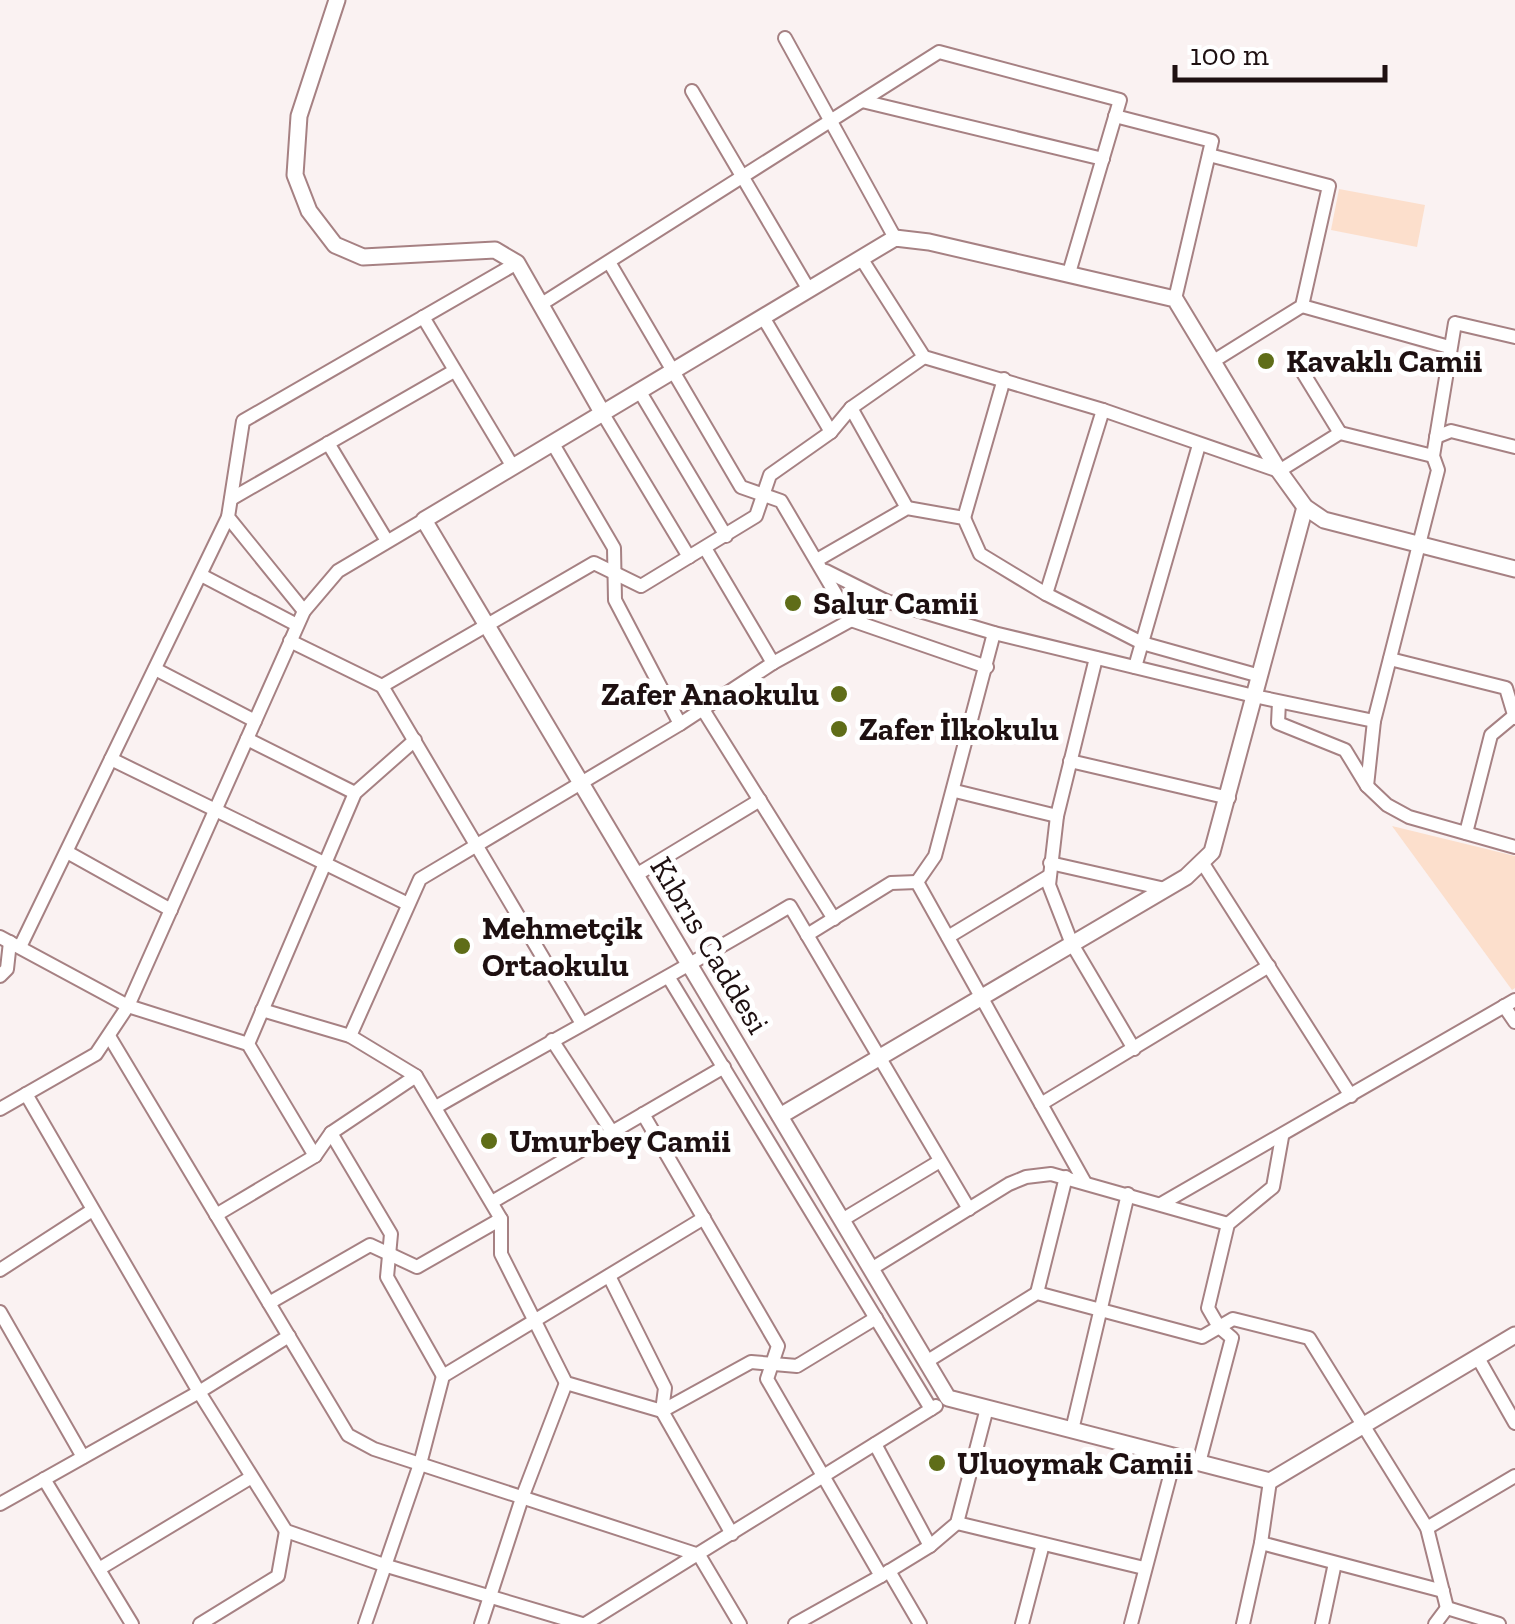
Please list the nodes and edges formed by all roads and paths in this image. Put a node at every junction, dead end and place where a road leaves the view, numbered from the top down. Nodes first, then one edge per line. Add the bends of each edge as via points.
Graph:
1 (336, 0) edge
2 (785, 38) dead end
3 (692, 91) dead end
4 (862, 102) junction
5 (1116, 116) junction
6 (832, 120) junction
7 (1209, 155) junction
8 (1102, 159) junction
9 (743, 177) junction
10 (895, 238) junction
11 (861, 258) junction
12 (608, 262) junction
13 (517, 263) junction
14 (1069, 273) junction
15 (810, 290) junction
16 (1175, 298) junction
17 (540, 304) junction
18 (1302, 306) junction
19 (423, 317) junction
20 (763, 318) junction
21 (1515, 337) edge
22 (1450, 347) junction
23 (924, 358) junction
24 (1212, 362) junction
25 (454, 370) junction
26 (675, 371) junction
27 (1302, 371) dead end
28 (1004, 379) junction
29 (640, 392) junction
30 (852, 408) junction
31 (1103, 410) junction
32 (603, 414) junction
33 (831, 432) junction
34 (1340, 433) junction
35 (1436, 437) junction
36 (328, 442) junction
37 (553, 444) junction
38 (1199, 445) junction
39 (1515, 447) edge
40 (1433, 456) junction
41 (513, 467) junction
42 (1279, 471) junction
43 (764, 496) junction
44 (231, 498) junction
45 (1305, 506) junction
46 (907, 508) junction
47 (228, 517) junction
48 (964, 518) junction
49 (424, 520) junction
50 (726, 536) junction
51 (387, 542) junction
52 (1420, 544) junction
53 (705, 548) junction
54 (689, 558) junction
55 (820, 565) junction
56 (1515, 568) edge
57 (614, 573) junction
58 (201, 575) junction
59 (1046, 594) junction
60 (886, 601) junction
61 (304, 611) junction
62 (851, 620) junction
63 (297, 625) junction
64 (487, 626) junction
65 (994, 633) junction
66 (290, 641) junction
67 (1142, 643) junction
68 (1096, 658) junction
69 (1390, 660) junction
70 (772, 663) junction
71 (987, 667) junction
72 (1135, 667) junction
73 (155, 669) junction
74 (1260, 676) junction
75 (382, 686) junction
76 (1254, 696) junction
77 (1279, 702) junction
78 (702, 708) junction
79 (1515, 716) edge
80 (255, 721) junction
81 (1374, 721) junction
82 (680, 724) junction
83 (247, 739) junction
84 (415, 740) junction
85 (112, 759) junction
86 (1070, 761) junction
87 (581, 783) junction
88 (1367, 786) junction
89 (954, 791) junction
90 (355, 793) junction
91 (1229, 798) junction
92 (760, 800) junction
93 (215, 810) junction
94 (1057, 816) junction
95 (1466, 833) junction
96 (475, 844) junction
97 (1515, 846) edge
98 (66, 852) junction
99 (1202, 862) junction
100 (324, 863) junction
101 (1049, 869) junction
102 (636, 875) junction
103 (917, 882) junction
104 (1165, 889) junction
105 (408, 904) junction
106 (171, 910) junction
107 (834, 919) junction
108 (808, 934) junction
109 (948, 938) junction
110 (10, 942) edge
111 (1072, 944) junction
112 (690, 966) junction
113 (1270, 966) junction
114 (0, 976) edge
115 (669, 978) junction
116 (982, 998) junction
117 (1510, 1003) edge
118 (128, 1006) junction
119 (262, 1010) junction
120 (581, 1022) junction
121 (1515, 1022) edge
122 (109, 1036) junction
123 (350, 1036) junction
124 (552, 1040) junction
125 (248, 1044) junction
126 (1134, 1050) junction
127 (880, 1058) junction
128 (724, 1067) junction
129 (416, 1076) junction
130 (26, 1094) junction
131 (1351, 1096) junction
132 (1041, 1104) junction
133 (436, 1106) junction
134 (0, 1108) edge
135 (644, 1114) junction
136 (780, 1116) junction
137 (612, 1132) junction
138 (331, 1133) junction
139 (1282, 1136) junction
140 (315, 1156) junction
141 (940, 1160) junction
142 (1066, 1177) junction
143 (1084, 1181) junction
144 (1128, 1194) junction
145 (492, 1202) junction
146 (1161, 1204) junction
147 (969, 1210) junction
148 (91, 1211) junction
149 (216, 1215) junction
150 (501, 1218) junction
151 (704, 1218) junction
152 (842, 1220) junction
153 (1228, 1224) junction
154 (391, 1255) junction
155 (871, 1269) junction
156 (0, 1270) edge
157 (608, 1276) junction
158 (1037, 1293) junction
159 (269, 1303) junction
160 (1101, 1310) junction
161 (0, 1314) edge
162 (876, 1318) junction
163 (534, 1321) junction
164 (1219, 1326) junction
165 (289, 1336) junction
166 (1515, 1336) edge
167 (1478, 1358) junction
168 (773, 1362) junction
169 (926, 1362) junction
170 (444, 1376) junction
171 (566, 1382) junction
172 (199, 1392) junction
173 (948, 1398) junction
174 (987, 1408) junction
175 (931, 1409) junction
176 (662, 1412) junction
177 (1515, 1423) edge
178 (1364, 1426) junction
179 (1072, 1430) junction
180 (874, 1444) junction
181 (1175, 1456) junction
182 (83, 1457) junction
183 (1199, 1463) junction
184 (420, 1464) junction
185 (1515, 1476) edge
186 (250, 1478) junction
187 (822, 1478) junction
188 (44, 1479) junction
189 (1270, 1481) junction
190 (522, 1498) junction
191 (0, 1504) edge
192 (957, 1523) junction
193 (1428, 1528) junction
194 (286, 1532) junction
195 (732, 1534) junction
196 (1261, 1543) junction
197 (1043, 1544) junction
198 (930, 1546) junction
199 (699, 1555) junction
200 (1335, 1562) junction
201 (387, 1566) junction
202 (1144, 1568) junction
203 (99, 1570) junction
204 (885, 1574) junction
205 (1443, 1591) junction
206 (490, 1598) junction
207 (1447, 1608) junction
208 (609, 1618) edge
209 (132, 1624) edge
210 (200, 1624) edge
211 (365, 1624) edge
212 (481, 1624) edge
213 (584, 1624) edge
214 (740, 1624) edge
215 (796, 1624) edge
216 (920, 1624) edge
217 (1022, 1624) edge
218 (1131, 1624) edge
219 (1243, 1624) edge
220 (1322, 1624) edge
221 (1434, 1624) edge
222 (1498, 1624) edge

1 - 13 street via 299,116 295,175 309,211 334,245 362,257 495,250
2 - 6 street
3 - 9 street
4 - 5 street via 939,52 1120,100
4 - 6 street
4 - 8 street
5 - 7 street via 1212,141
5 - 8 street
6 - 9 street
6 - 10 street
7 - 16 street
7 - 18 street via 1329,186
8 - 14 street
9 - 12 street
9 - 15 street
10 - 11 street
10 - 14 street
11 - 15 street
11 - 23 street
12 - 17 street
12 - 26 street
13 - 17 street
13 - 19 street
14 - 16 street
15 - 20 street
16 - 24 street
17 - 32 street
18 - 22 street
18 - 24 street
19 - 25 street
19 - 44 street via 243,421
20 - 26 street
20 - 33 street
21 - 22 street via 1455,323
22 - 35 street
23 - 28 street
23 - 30 street
24 - 42 street
25 - 36 street
25 - 41 street
26 - 29 street
26 - 43 street via 742,486
27 - 34 street
28 - 31 street
28 - 48 street
29 - 32 street
29 - 50 street
30 - 33 street
30 - 46 street
31 - 38 street
31 - 59 street
32 - 37 street
32 - 54 street
33 - 43 street via 770,475
34 - 40 street
34 - 42 street
35 - 39 street via 1451,431
35 - 40 street
36 - 44 street
36 - 51 street
37 - 41 street
37 - 57 street via 614,548
38 - 42 street
38 - 67 street
40 - 52 street via 1438,470
41 - 49 street
42 - 45 street
43 - 50 street via 756,516
43 - 55 street via 781,502
44 - 47 street
45 - 52 street via 1324,520
45 - 74 street
46 - 48 street
46 - 55 street
47 - 58 street
47 - 61 street
48 - 59 street via 980,554
49 - 51 street
49 - 64 street, Kıbrıs Caddesi
50 - 53 street
51 - 61 street via 338,570
52 - 56 street
52 - 69 street
53 - 54 street
53 - 70 street
54 - 57 street via 641,586
55 - 60 street
55 - 62 street
57 - 64 street via 594,563
57 - 82 street via 615,600
58 - 63 street
58 - 73 street
59 - 67 street
60 - 62 street
60 - 65 street
61 - 63 street
62 - 70 street
62 - 71 street
63 - 66 street
64 - 75 street
64 - 87 street, Kıbrıs Caddesi
65 - 68 street
65 - 71 street
66 - 75 street
66 - 80 street
67 - 72 street
67 - 74 street
68 - 72 street
68 - 86 street
69 - 79 street via 1506,688
69 - 81 street
70 - 78 street
71 - 89 street
72 - 76 street
73 - 80 street
73 - 85 street
74 - 76 street
75 - 84 street
76 - 77 street
76 - 91 street
77 - 81 street
77 - 88 street via 1278,723 1345,750
78 - 82 street
78 - 92 street
79 - 95 street via 1491,735
80 - 83 street
81 - 88 street
82 - 87 street
83 - 90 street
83 - 93 street
84 - 90 street
84 - 96 street
85 - 93 street
85 - 98 street
86 - 91 street
86 - 94 street
87 - 96 street
87 - 102 street, Kıbrıs Caddesi
88 - 95 street via 1409,817
89 - 94 street
89 - 103 street via 935,856
90 - 100 street
91 - 99 street via 1212,852
92 - 102 street
92 - 107 street
93 - 100 street
93 - 106 street
94 - 101 street
95 - 97 street
96 - 105 street via 420,879
96 - 120 street
98 - 106 street
98 - 110 street
99 - 104 street
99 - 113 street
100 - 105 street
100 - 119 street
101 - 104 street
101 - 109 street
101 - 111 street via 1054,905
102 - 112 street, Kıbrıs Caddesi
103 - 107 street via 891,883
103 - 109 street
104 - 111 street
105 - 123 street
106 - 118 street
107 - 108 street
108 - 112 street via 790,906
108 - 127 street
109 - 116 street
110 - 114 street
110 - 118 street
111 - 116 street
111 - 126 street
112 - 115 street
112 - 136 street, Kıbrıs Caddesi
113 - 126 street
113 - 131 street
115 - 120 street
115 - 128 street
116 - 127 street
116 - 132 street
117 - 121 street
117 - 131 street
118 - 122 street
118 - 125 street
119 - 123 street
119 - 125 street
120 - 124 street
122 - 130 street via 96,1054
122 - 149 street
123 - 129 street
124 - 133 street
124 - 137 street
125 - 140 street
126 - 132 street
127 - 136 street
127 - 141 street
128 - 135 street
128 - 162 street
129 - 133 street
129 - 138 street
130 - 134 street
130 - 148 street
131 - 139 street
132 - 143 street
133 - 145 street
135 - 137 street
135 - 151 street
136 - 152 street, Kıbrıs Caddesi
137 - 145 street
138 - 140 street
138 - 154 street via 391,1234
139 - 146 street
139 - 153 street via 1273,1187
140 - 149 street
141 - 147 street
141 - 152 street
142 - 143 street
142 - 147 street via 1026,1177
142 - 158 street
143 - 144 street
144 - 146 street
144 - 160 street
145 - 150 street
146 - 153 street
147 - 155 street
148 - 156 street
148 - 172 street
149 - 159 street
150 - 154 street via 416,1267
150 - 163 street via 501,1254
151 - 157 street
151 - 168 street via 778,1346
152 - 155 street, Kıbrıs Caddesi
153 - 164 street via 1208,1308
154 - 159 street via 370,1245
154 - 170 street via 387,1277
155 - 169 street, Kıbrıs Caddesi
157 - 163 street
157 - 176 street via 665,1388
158 - 160 street
158 - 169 street
159 - 165 street
160 - 164 street via 1202,1337
160 - 179 street
161 - 182 street
162 - 168 street via 797,1366
162 - 175 street
163 - 170 street
163 - 171 street
164 - 178 street via 1233,1319 1309,1338
164 - 183 street via 1232,1338
165 - 172 street
165 - 184 street via 348,1435
166 - 167 street
167 - 177 street
167 - 178 street
168 - 176 street via 750,1362
168 - 187 street via 767,1379
169 - 173 street, Kıbrıs Caddesi
170 - 184 street
171 - 176 street
171 - 190 street
172 - 182 street
172 - 186 street
173 - 174 street
173 - 175 street
174 - 179 street
174 - 192 street
175 - 180 street
176 - 195 street
178 - 189 street
178 - 193 street
179 - 181 street
180 - 187 street
180 - 198 street
181 - 183 street
181 - 202 street
182 - 188 street
183 - 189 street
184 - 190 street
184 - 201 street
185 - 193 street
186 - 194 street
186 - 203 street
187 - 195 street
187 - 204 street
188 - 191 street
188 - 203 street
189 - 196 street
190 - 199 street
190 - 206 street
192 - 197 street
192 - 198 street
193 - 205 street
194 - 201 street
194 - 210 street via 278,1576
195 - 199 street
196 - 200 street
196 - 219 street
197 - 202 street
197 - 217 street
198 - 204 street
199 - 208 street
199 - 214 street
200 - 205 street
200 - 220 street
201 - 206 street
201 - 211 street
202 - 218 street
203 - 209 street
204 - 215 street
204 - 216 street
205 - 207 street
206 - 212 street
206 - 213 street
207 - 221 street
207 - 222 street
208 - 213 street

